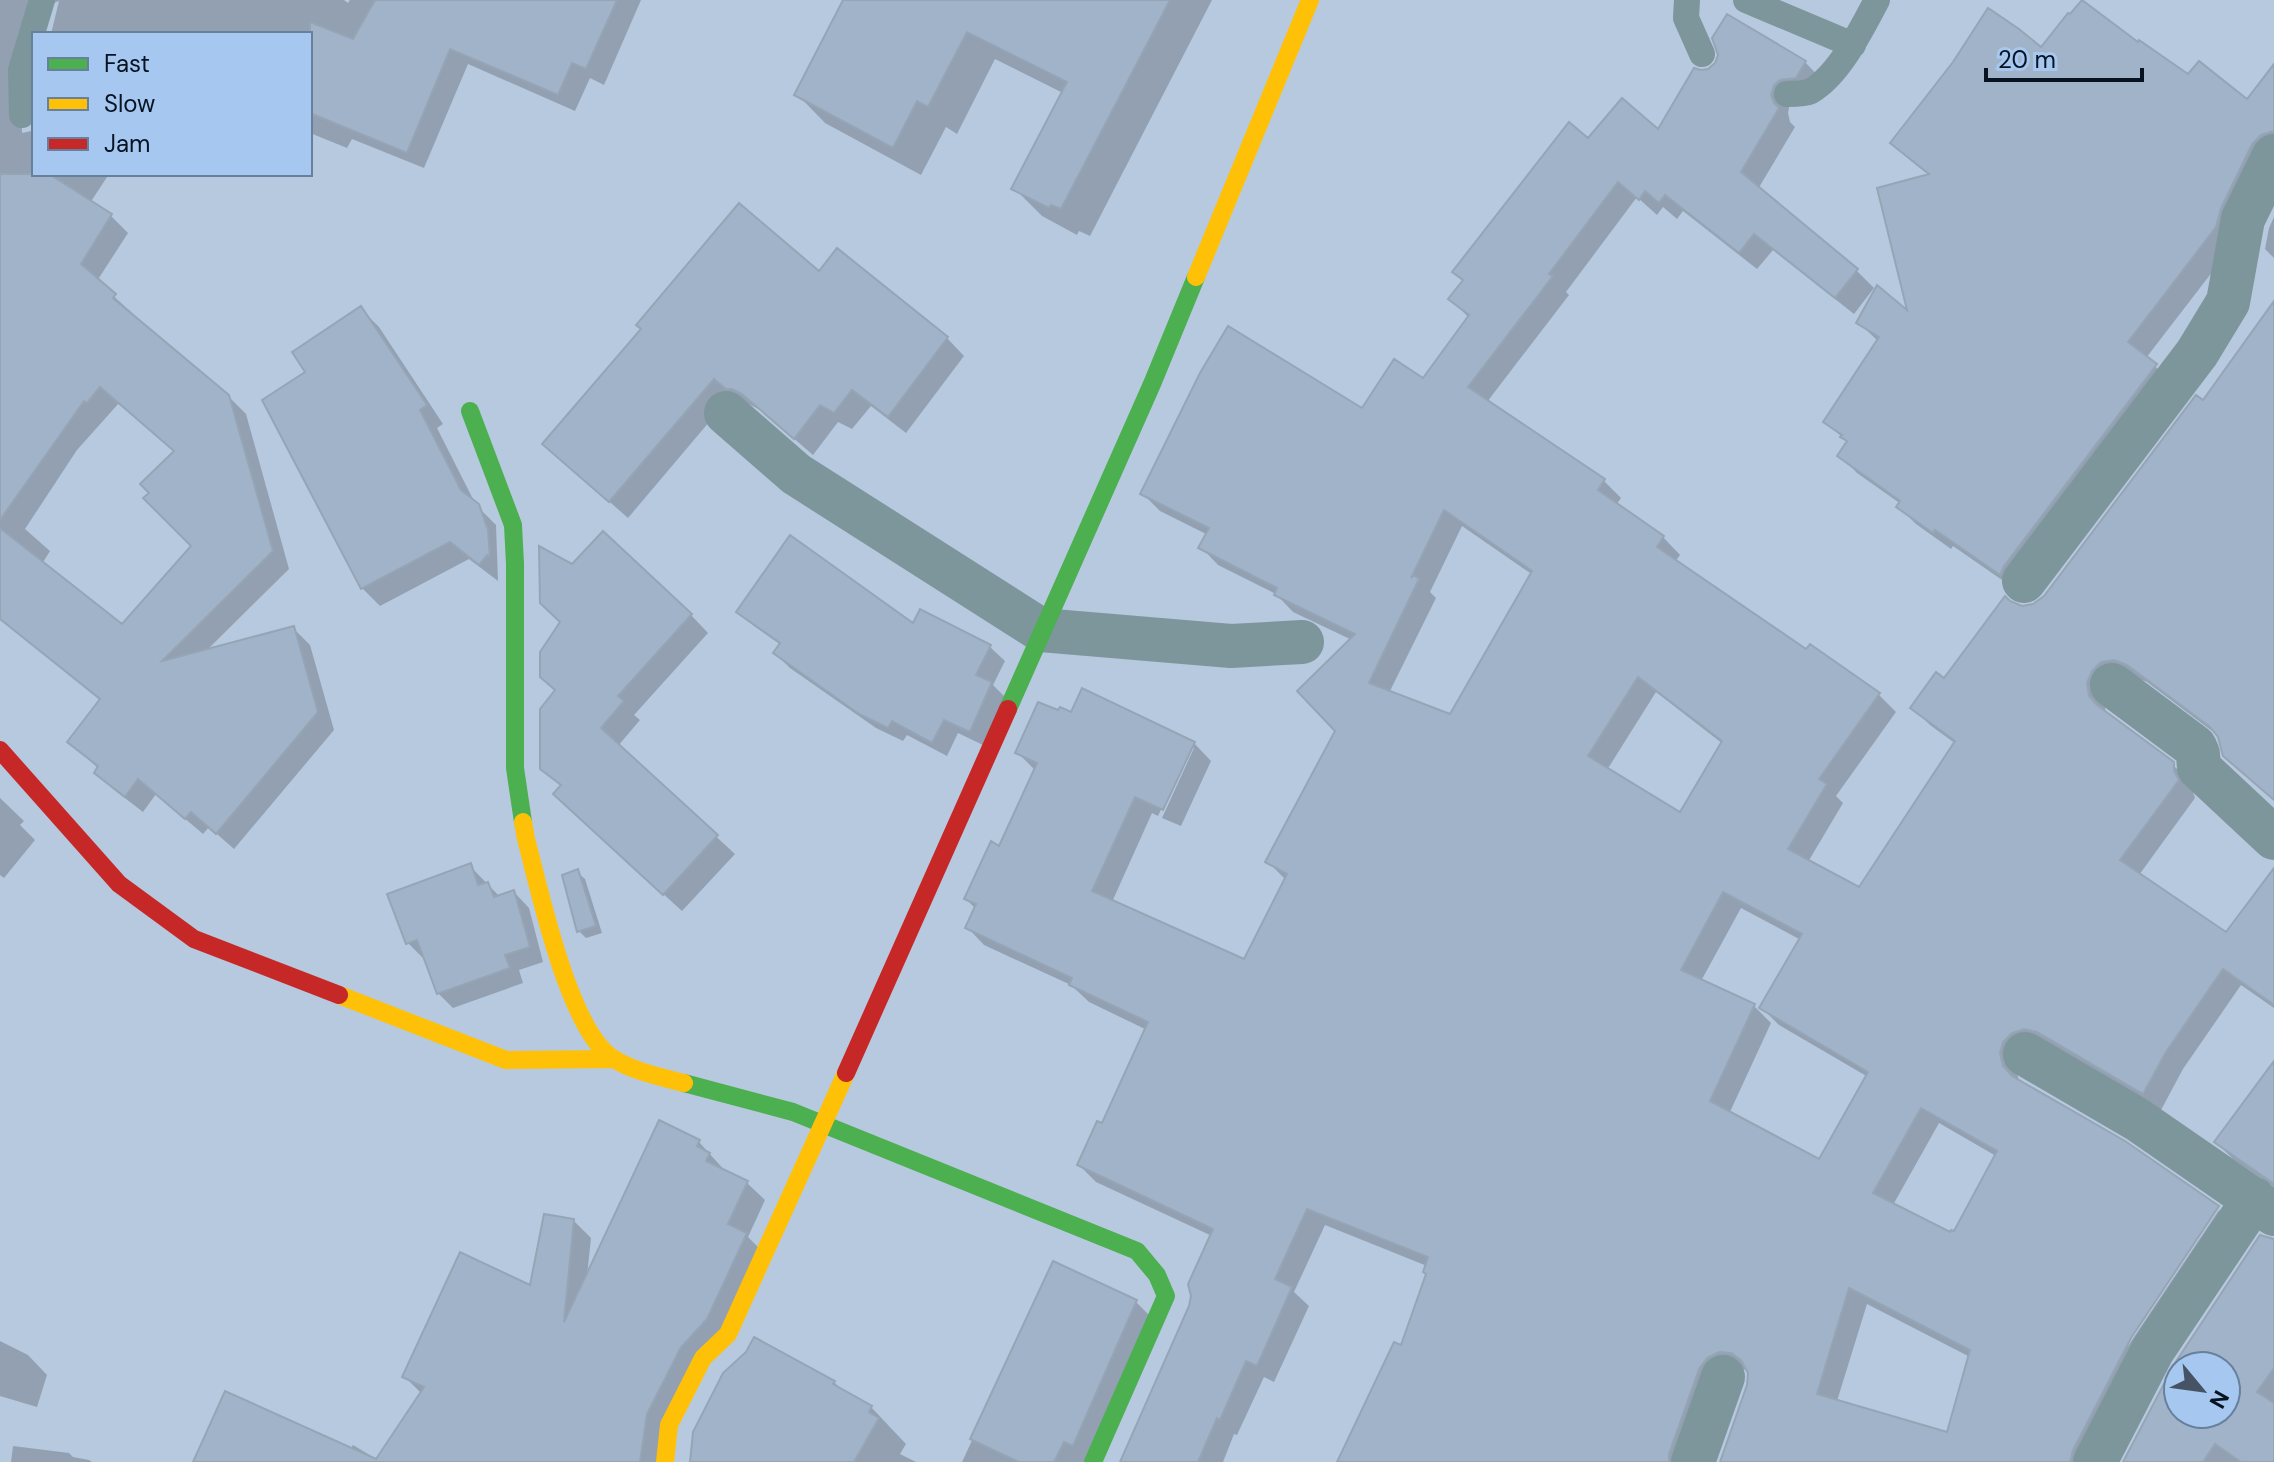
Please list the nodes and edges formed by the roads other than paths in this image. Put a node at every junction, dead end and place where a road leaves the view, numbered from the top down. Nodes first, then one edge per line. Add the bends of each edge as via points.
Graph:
1 (42, 0) edge
2 (1310, 0) edge
3 (1687, 0) edge
4 (1746, 0) edge
5 (1877, 0) edge
6 (32, 32) edge
7 (32, 33) edge
8 (1853, 45) junction
9 (1702, 54) dead end
10 (1787, 94) dead end
11 (22, 115) dead end
12 (2274, 156) edge
13 (470, 411) dead end
14 (726, 413) dead end
15 (2024, 581) dead end
16 (1041, 630) junction
17 (1302, 642) dead end
18 (2112, 685) dead end
19 (0, 750) edge
20 (2274, 838) edge
21 (2025, 1054) dead end
22 (613, 1059) junction
23 (822, 1124) junction
24 (2264, 1207) edge
25 (1723, 1377) dead end
26 (665, 1462) edge
27 (1093, 1462) edge
28 (1693, 1462) edge
29 (2095, 1462) edge

1 - 6 lane
2 - 16 street via 1152,384
3 - 9 lane via 1686,18
4 - 8 lane
5 - 8 lane
7 - 11 lane via 21,70
8 - 10 lane via 1810,92
12 - 15 street via 2243,219 2228,302 2197,353
13 - 22 street via 513,525 515,768 526,839 559,960 585,1026
14 - 16 street via 796,474
16 - 17 street via 1231,646
16 - 23 street
18 - 20 street via 2195,747 2199,768
19 - 22 street via 119,884 194,939 506,1060
21 - 24 street via 2138,1120
22 - 23 street
23 - 26 street via 728,1334 703,1358 669,1425
23 - 27 street via 1137,1251 1157,1275 1166,1296
24 - 29 street via 2153,1350
25 - 28 street

